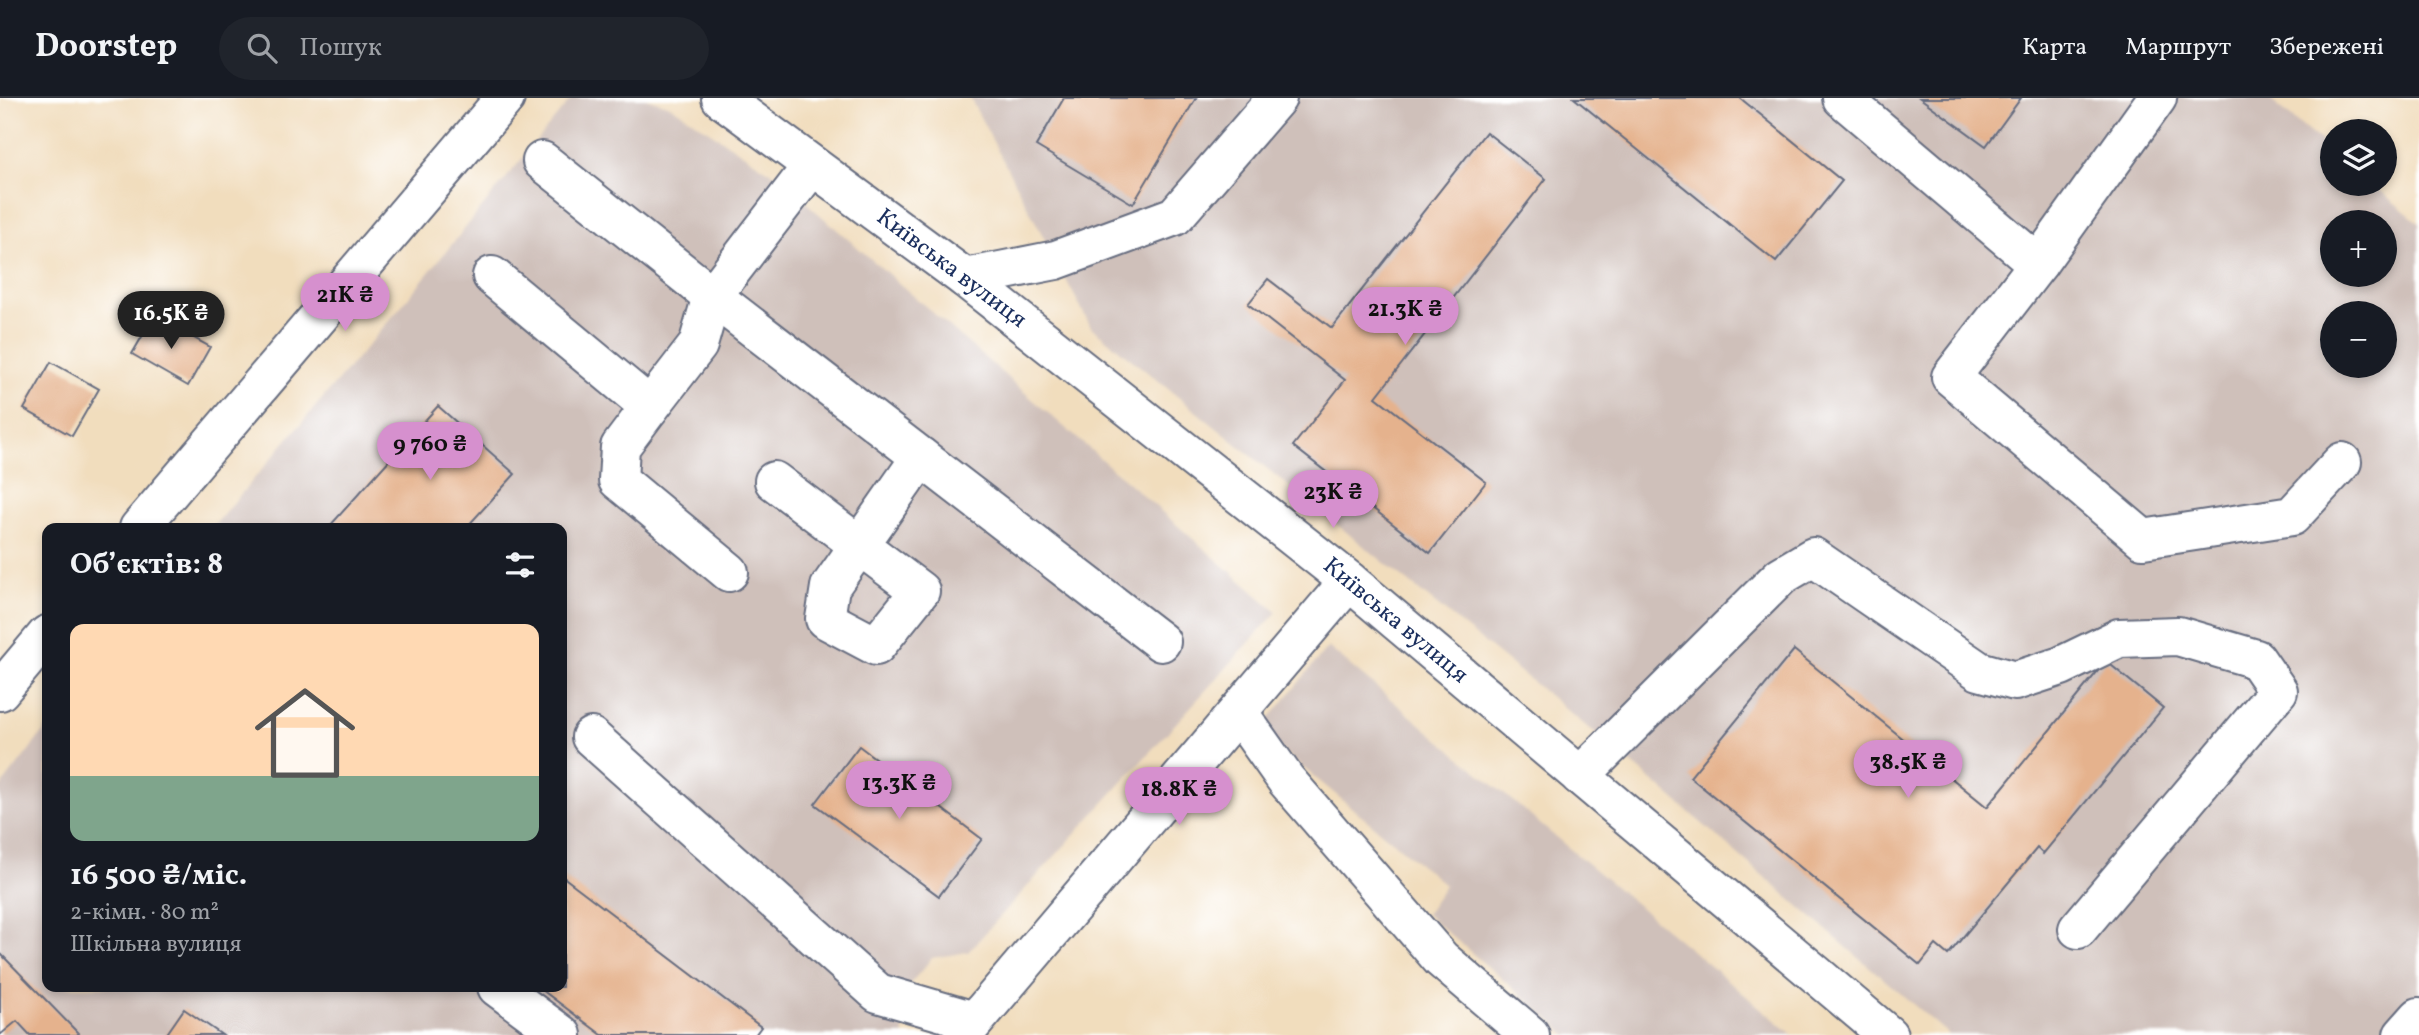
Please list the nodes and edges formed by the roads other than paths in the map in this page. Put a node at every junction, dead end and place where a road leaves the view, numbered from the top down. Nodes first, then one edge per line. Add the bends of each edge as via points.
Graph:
1 (505, 98) edge
2 (721, 98) edge
3 (1277, 98) edge
4 (1842, 98) edge
5 (2157, 98) edge
6 (542, 161) dead end
7 (812, 166) junction
8 (2038, 264) junction
9 (492, 276) dead end
10 (965, 278) junction
11 (712, 296) junction
12 (650, 407) junction
13 (921, 457) junction
14 (2342, 462) dead end
15 (774, 481) dead end
16 (143, 523) edge
17 (729, 572) dead end
18 (1349, 581) junction
19 (1161, 642) dead end
20 (42, 645) edge
21 (0, 691) edge
22 (1238, 712) junction
23 (591, 737) dead end
24 (1580, 776) junction
25 (2078, 929) dead end
26 (504, 992) edge
27 (2419, 1017) edge
28 (969, 1028) edge
29 (562, 1035) edge
30 (1530, 1035) edge
31 (1888, 1035) edge
32 (2403, 1035) edge

1 - 16 street
2 - 7 street, Київська вулиця
3 - 10 street via 1175,216 1056,260
4 - 8 street
5 - 8 street
6 - 11 street
7 - 10 street, Київська вулиця
7 - 11 street
8 - 14 street via 1951,377 2143,539 2292,516
9 - 12 street
10 - 18 street, Київська вулиця
11 - 12 street via 698,345
11 - 13 street
12 - 17 street via 620,447 618,480
13 - 15 street via 859,545
13 - 19 street
18 - 22 street
18 - 24 street, Київська вулиця
20 - 21 street
22 - 28 street
22 - 30 street via 1286,780 1441,959
23 - 28 street via 878,993
24 - 25 street via 1781,576 1813,557 1979,670 2015,681 2061,666 2119,638 2178,636 2256,659 2278,691
24 - 31 street, Київська вулиця
26 - 29 street
27 - 32 street

